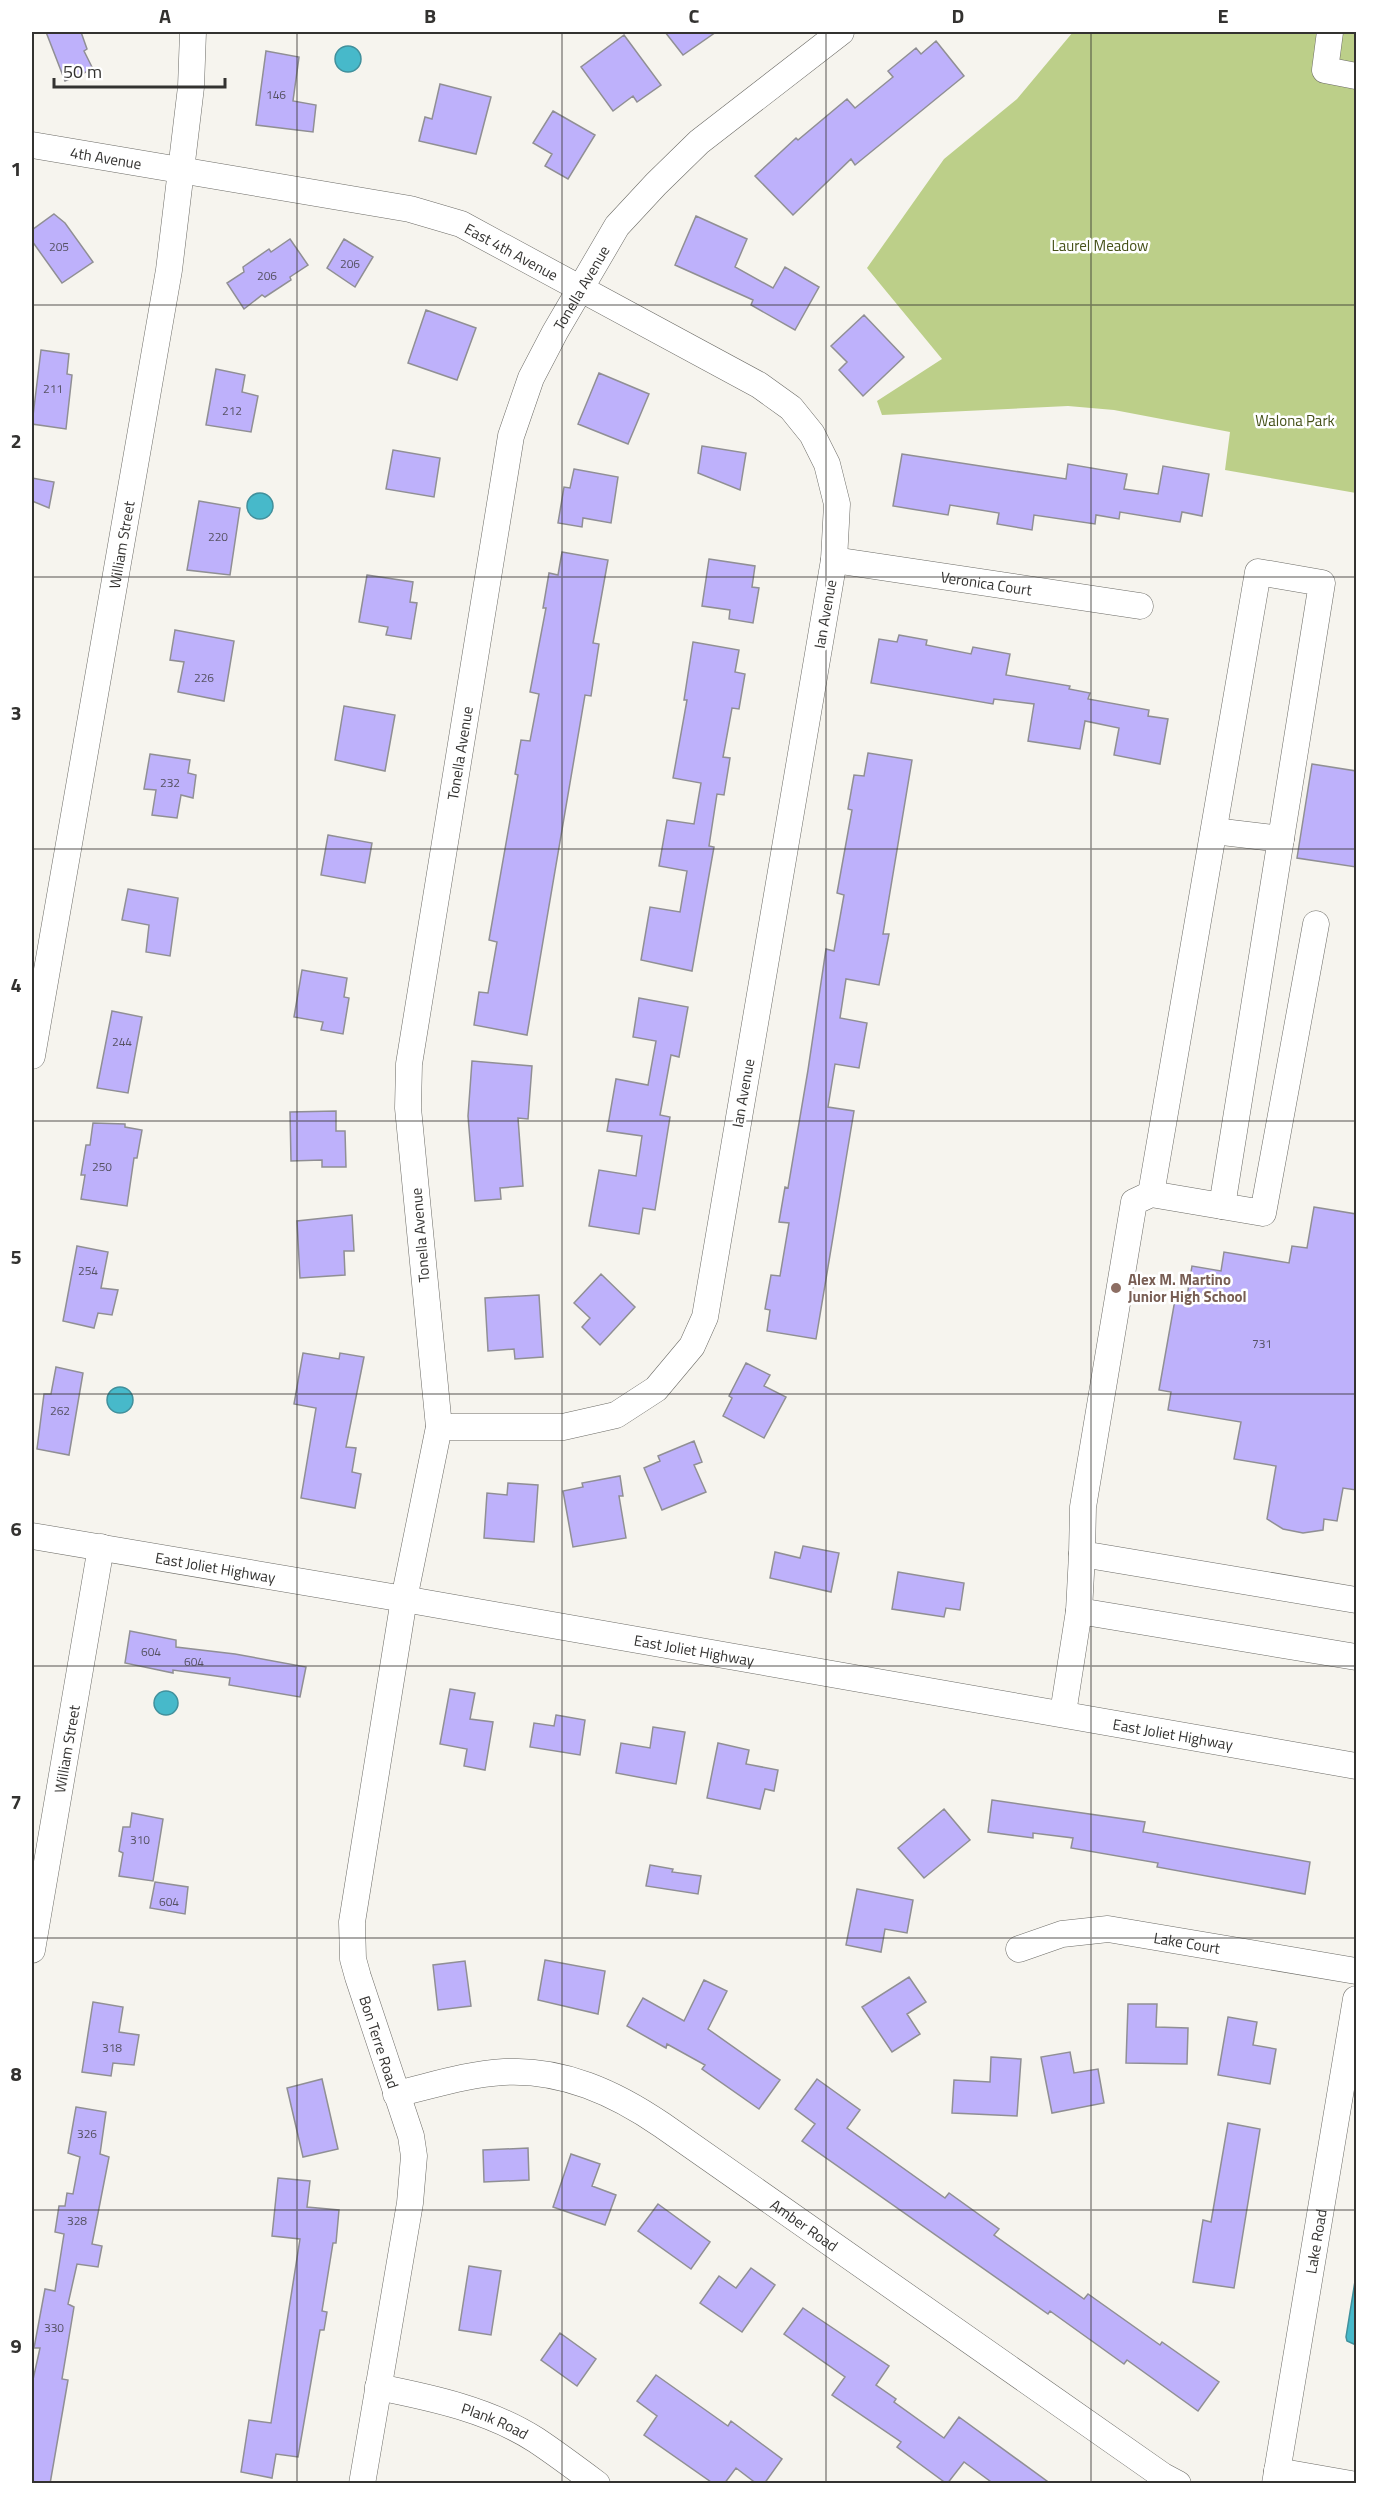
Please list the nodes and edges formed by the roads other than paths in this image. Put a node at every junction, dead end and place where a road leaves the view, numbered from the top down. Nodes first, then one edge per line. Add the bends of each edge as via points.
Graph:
1 (193, 32) edge
2 (841, 32) edge
3 (1330, 32) edge
4 (1356, 76) edge
5 (32, 145) edge
6 (182, 170) junction
7 (581, 288) junction
8 (834, 560) junction
9 (1140, 606) dead end
10 (1214, 831) junction
11 (1281, 839) junction
12 (1316, 924) dead end
13 (32, 1056) edge
14 (1151, 1194) junction
15 (1222, 1206) junction
16 (439, 1427) junction
17 (32, 1536) edge
18 (101, 1547) junction
19 (1082, 1554) junction
20 (404, 1599) junction
21 (1356, 1600) edge
22 (1079, 1611) junction
23 (1356, 1657) edge
24 (1063, 1713) junction
25 (1356, 1766) edge
26 (32, 1947) edge
27 (1019, 1949) dead end
28 (1356, 1971) edge
29 (1356, 1999) edge
30 (396, 2094) junction
31 (378, 2387) junction
32 (1276, 2477) edge
33 (362, 2484) edge
34 (597, 2484) edge
35 (1178, 2484) edge
36 (1351, 2484) edge

1 - 6 street, William Street
2 - 7 street, Tonella Avenue via 699,142 656,184 617,226
3 - 4 street via 1325,70
5 - 6 street, 4th Avenue
6 - 7 street, East 4th Avenue via 410,208 461,224
6 - 13 street, William Street via 169,270
7 - 8 street, East 4th Avenue via 759,385 791,408 812,434 827,464 837,504
7 - 16 street, Tonella Avenue via 531,378 511,436 409,1064 408,1108
8 - 9 street, Veronica Court
8 - 16 street, Ian Avenue via 705,1317 692,1346 656,1389 616,1415 563,1427
10 - 11 street
10 - 11 street via 1258,572 1322,583
10 - 14 street
11 - 15 street
12 - 15 street via 1263,1213
14 - 15 street
14 - 19 street via 1134,1202 1083,1507
16 - 20 street, Tonella Avenue
17 - 18 street, East Joliet Highway
18 - 20 street, East Joliet Highway
18 - 26 street, William Street
19 - 21 street
19 - 22 street
20 - 24 street, East Joliet Highway
20 - 30 street, Bon Terre Road via 352,1922 353,1959
22 - 23 street
22 - 24 street
24 - 25 street, East Joliet Highway
27 - 28 street, Lake Court via 1062,1934 1108,1929
29 - 32 street, Lake Road
30 - 31 street, Bon Terre Road via 411,2136 413,2183
30 - 35 street, Amber Road via 479,2075 529,2072 585,2084 618,2097
31 - 33 street, Bon Terre Road
31 - 34 street, Plank Road via 441,2400 496,2420 535,2440
32 - 36 street

